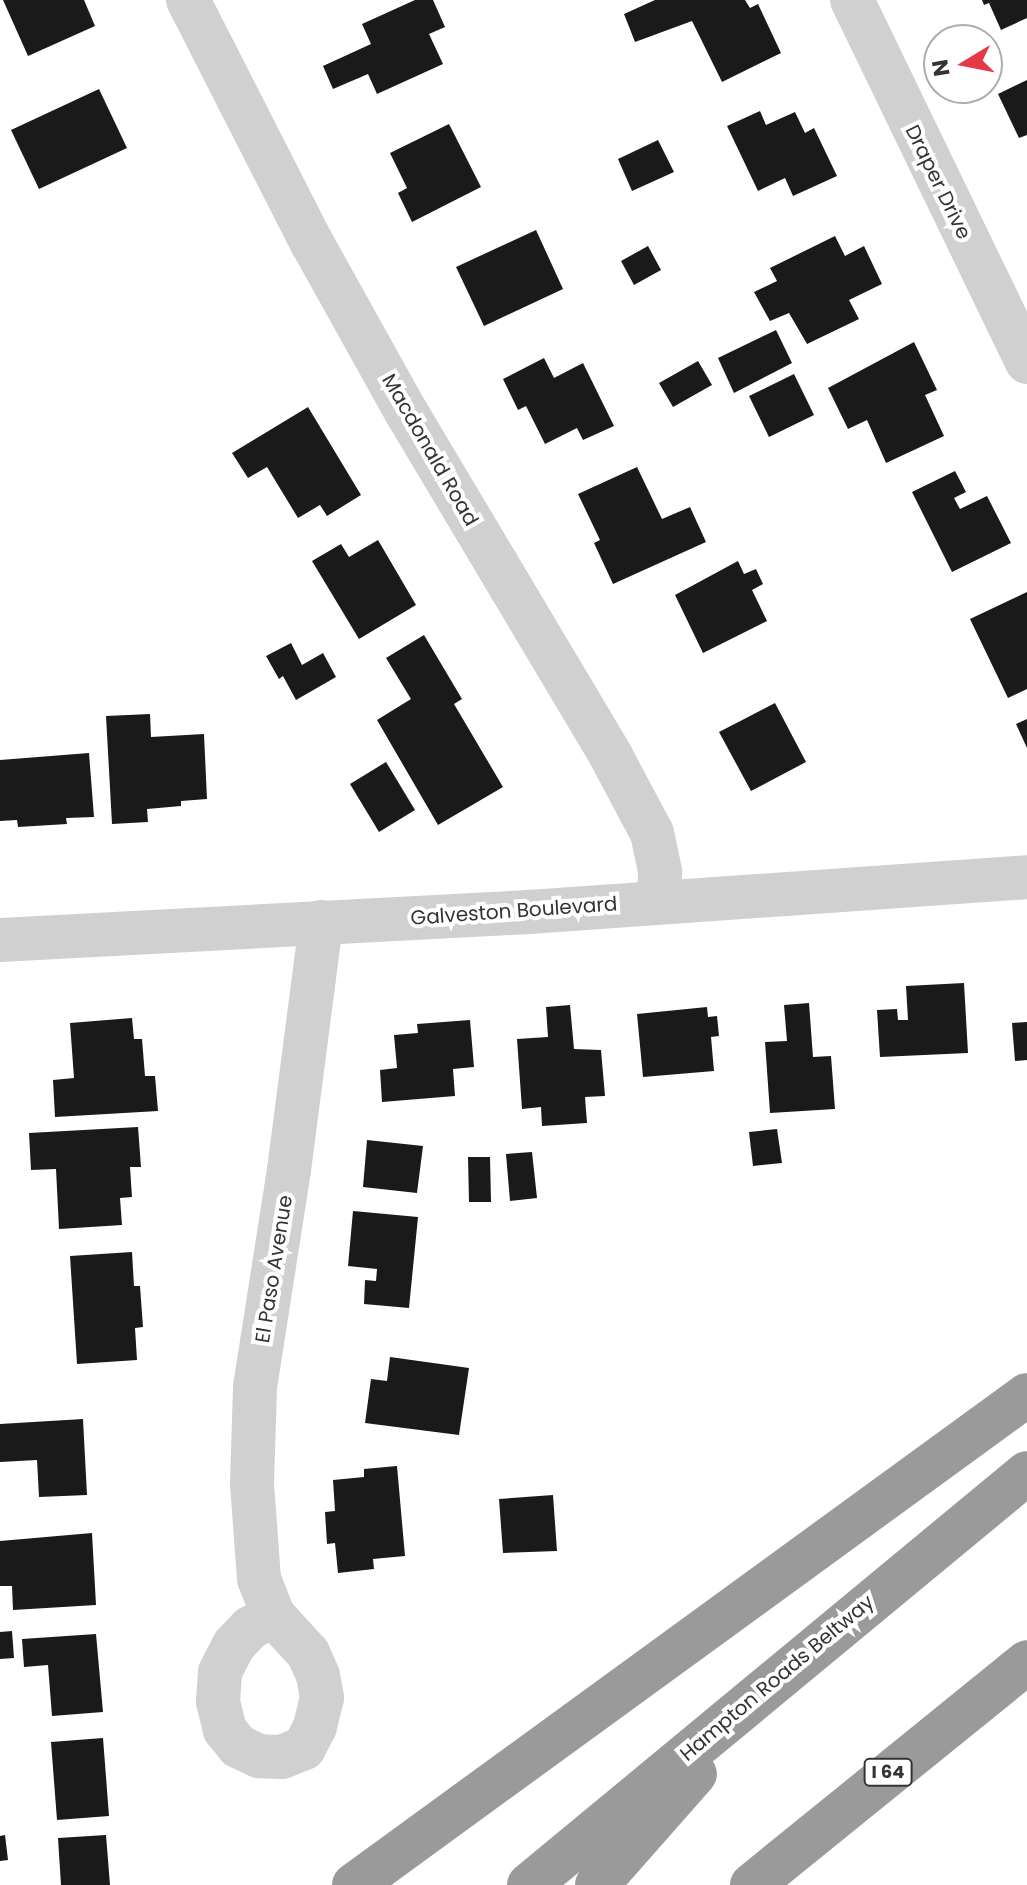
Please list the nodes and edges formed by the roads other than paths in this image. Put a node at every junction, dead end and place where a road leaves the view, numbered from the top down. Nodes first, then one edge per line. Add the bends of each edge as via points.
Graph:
1 (188, 0) edge
2 (852, 0) edge
3 (1027, 362) edge
4 (1027, 877) edge
5 (659, 901) junction
6 (321, 922) junction
7 (0, 940) edge
8 (1027, 1395) edge
9 (1027, 1473) edge
10 (273, 1615) dead end
11 (1027, 1662) edge
12 (790, 1667) junction
13 (1027, 1686) edge
14 (354, 1885) edge
15 (529, 1885) edge
16 (597, 1885) edge
17 (752, 1885) edge
18 (793, 1885) edge

1 - 5 street, Macdonald Road via 397,396 645,820 660,872
2 - 3 street, Draper Drive
4 - 5 street, Galveston Boulevard
5 - 6 street, Galveston Boulevard
6 - 7 street, Galveston Boulevard
6 - 10 street, El Paso Avenue via 255,1387 252,1483 259,1579
8 - 14 highway
9 - 12 highway, Hampton Roads Beltway
11 - 17 highway, I 64
12 - 15 highway, Hampton Roads Beltway
12 - 16 highway
13 - 18 highway via 947,1748

